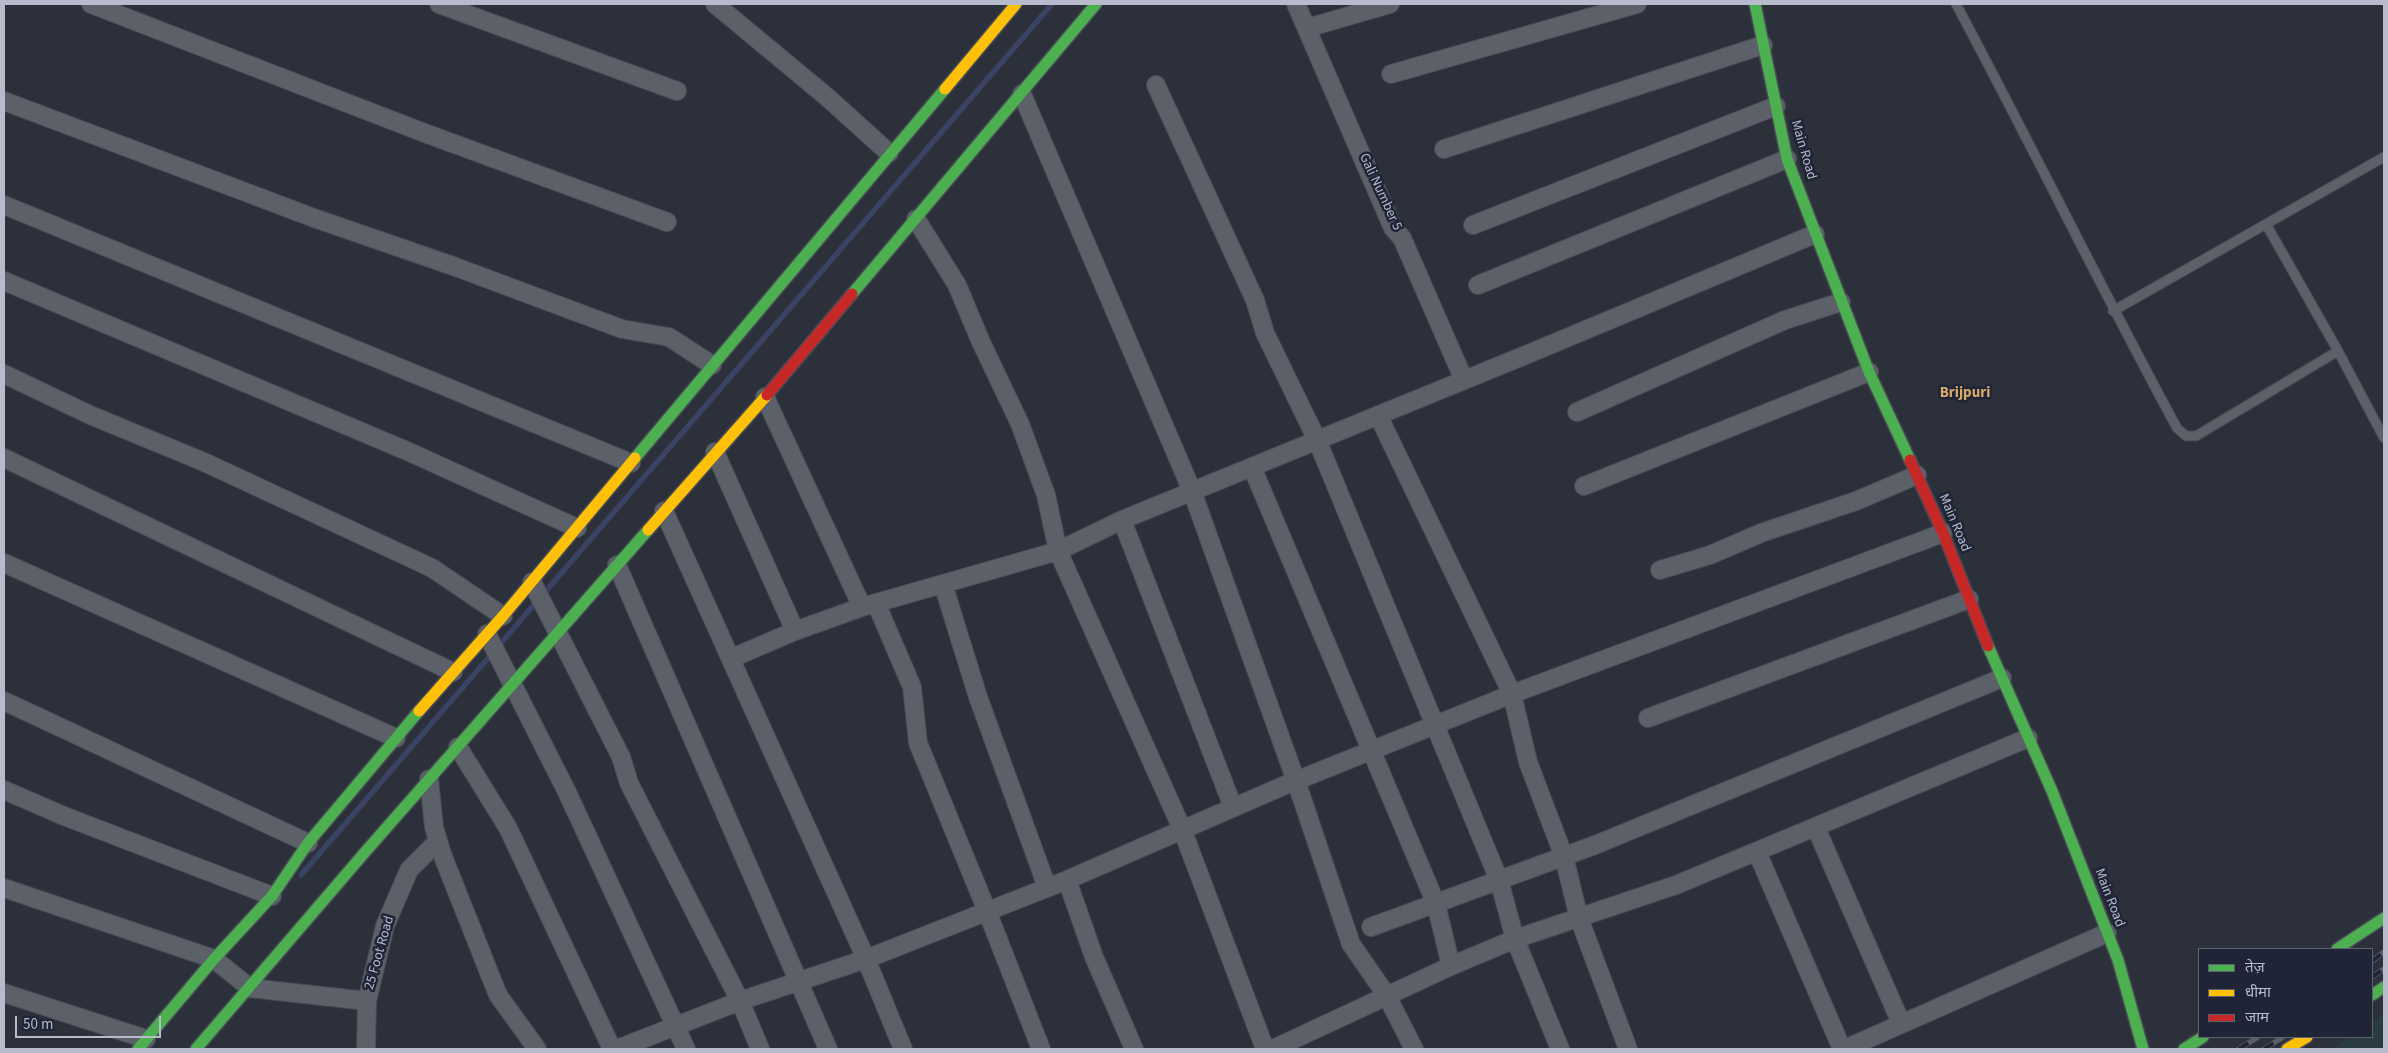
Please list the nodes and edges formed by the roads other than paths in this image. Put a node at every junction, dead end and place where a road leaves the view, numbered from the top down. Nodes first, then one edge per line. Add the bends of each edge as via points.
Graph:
1 (91, 4) edge
2 (439, 4) edge
3 (715, 4) edge
4 (1016, 4) edge
5 (1096, 4) edge
6 (1296, 4) edge
7 (1390, 4) edge
8 (1636, 4) edge
9 (1756, 4) edge
10 (1956, 4) edge
11 (1307, 28) junction
12 (1763, 46) junction
13 (1391, 74) dead end
14 (1156, 85) dead end
15 (677, 91) dead end
16 (1022, 94) junction
17 (4, 100) edge
18 (1776, 106) junction
19 (1444, 149) dead end
20 (889, 153) junction
21 (2384, 156) edge
22 (1787, 159) junction
23 (4, 205) edge
24 (916, 219) junction
25 (667, 222) dead end
26 (2266, 224) junction
27 (1473, 225) dead end
28 (1815, 234) junction
29 (4, 281) edge
30 (1478, 285) dead end
31 (1842, 302) junction
32 (2113, 311) junction
33 (2338, 351) junction
34 (712, 365) junction
35 (1870, 372) junction
36 (4, 374) edge
37 (1464, 380) junction
38 (765, 397) junction
39 (1577, 412) dead end
40 (1378, 416) junction
41 (2384, 438) edge
42 (1317, 440) junction
43 (715, 452) junction
44 (4, 458) edge
45 (631, 463) junction
46 (1252, 467) junction
47 (1917, 475) junction
48 (1584, 486) dead end
49 (1192, 491) junction
50 (664, 511) junction
51 (1122, 520) junction
52 (577, 528) junction
53 (1943, 533) junction
54 (1058, 551) junction
55 (4, 564) edge
56 (617, 565) junction
57 (1660, 570) dead end
58 (532, 582) junction
59 (943, 584) junction
60 (1970, 599) junction
61 (869, 605) junction
62 (503, 616) junction
63 (795, 631) junction
64 (557, 633) junction
65 (487, 634) junction
66 (732, 658) junction
67 (453, 672) junction
68 (2002, 678) junction
69 (512, 685) junction
70 (1512, 694) junction
71 (4, 701) edge
72 (1648, 718) dead end
73 (1436, 726) junction
74 (396, 738) junction
75 (2028, 738) junction
76 (458, 747) junction
77 (1372, 751) junction
78 (429, 779) junction
79 (1296, 781) junction
80 (4, 790) edge
81 (1233, 807) junction
82 (1816, 828) junction
83 (1182, 829) junction
84 (437, 842) junction
85 (308, 843) junction
86 (1757, 852) junction
87 (1564, 857) junction
88 (1067, 880) junction
89 (1499, 880) junction
90 (4, 888) edge
91 (1047, 888) junction
92 (272, 896) junction
93 (1436, 904) junction
94 (987, 911) junction
95 (1579, 918) junction
96 (2384, 918) edge
97 (1371, 927) dead end
98 (2107, 933) junction
99 (1515, 939) junction
100 (2338, 948) edge
101 (214, 958) junction
102 (866, 959) junction
103 (1451, 966) junction
104 (798, 980) junction
105 (2384, 987) edge
106 (250, 988) junction
107 (4, 993) edge
108 (2373, 994) edge
109 (1388, 996) junction
110 (367, 1001) junction
111 (740, 1001) junction
112 (1901, 1023) junction
113 (676, 1026) junction
114 (2201, 1038) edge
115 (2305, 1038) edge
116 (142, 1044) edge
117 (2140, 1048) edge
118 (196, 1049) edge
119 (366, 1049) edge
120 (532, 1049) edge
121 (612, 1049) edge
122 (616, 1049) edge
123 (686, 1049) edge
124 (760, 1049) edge
125 (828, 1049) edge
126 (903, 1049) edge
127 (1041, 1049) edge
128 (1134, 1049) edge
129 (1265, 1049) edge
130 (1273, 1049) edge
131 (1414, 1049) edge
132 (1560, 1049) edge
133 (1628, 1049) edge
134 (1844, 1049) edge
135 (2184, 1049) edge
136 (2287, 1049) edge

1 - 25 street via 422,132
2 - 15 street
3 - 20 street
4 - 20 main road
5 - 16 main road
6 - 11 street, Gali Number 5
7 - 11 street
8 - 13 street
9 - 12 main road, Main Road
10 - 32 lane via 2030,142
11 - 37 street, Gali Number 5 via 1393,228 1402,238
12 - 18 main road, Main Road
12 - 19 street
14 - 42 street via 1255,300 1265,333
16 - 24 main road
16 - 49 street
17 - 34 street via 314,218 622,328 669,337
18 - 22 main road, Main Road
18 - 27 street
20 - 34 main road
21 - 26 lane
22 - 28 main road, Main Road
22 - 30 street
23 - 45 street
24 - 38 main road
24 - 54 street via 957,285 1020,424 1046,495
26 - 32 lane
26 - 33 lane
28 - 31 main road, Main Road
28 - 37 street
29 - 52 street via 407,451
31 - 35 main road, Main Road
31 - 39 street via 1785,320
32 - 33 lane via 2177,428 2186,436 2196,436
33 - 41 lane
34 - 45 main road
35 - 47 main road, Main Road
35 - 48 street
36 - 62 street via 432,568
37 - 40 street
38 - 43 main road
38 - 61 street
40 - 42 street
40 - 70 street
42 - 46 street
42 - 73 street
43 - 50 main road
43 - 63 street
44 - 67 street
45 - 52 main road
46 - 49 street
46 - 77 street
47 - 53 main road, Main Road
47 - 57 street via 1856,501 1761,532 1710,555
49 - 51 street
49 - 79 street
50 - 56 main road
50 - 66 street
51 - 54 street
51 - 81 street
52 - 58 main road
53 - 60 main road, Main Road
53 - 70 street
54 - 59 street
54 - 83 street
55 - 74 street
56 - 64 main road
56 - 104 street
58 - 62 main road
58 - 64 street
59 - 61 street
59 - 91 street via 978,697
60 - 68 main road, Main Road
60 - 72 street
61 - 63 street
61 - 94 street via 912,687 918,743
62 - 65 main road
63 - 66 street
64 - 69 main road
64 - 111 street via 621,757 629,784
65 - 67 main road
65 - 69 street
66 - 102 street
67 - 74 main road
68 - 75 main road, Main Road
68 - 87 street
69 - 76 main road
69 - 113 street via 567,792
70 - 73 street
70 - 87 street via 1528,762
71 - 85 street
73 - 77 street
73 - 89 street
74 - 85 main road
75 - 82 street
75 - 98 main road, Main Road
76 - 78 main road
76 - 121 street via 508,828
77 - 79 street
77 - 93 street
78 - 84 street
78 - 106 main road
79 - 81 street
79 - 109 street via 1351,944
80 - 92 street
81 - 83 street
82 - 86 street
82 - 112 street
83 - 88 street
83 - 129 street
84 - 110 street, 25 Foot Road via 409,870 386,926
84 - 120 street via 498,995
85 - 92 main road
86 - 95 street via 1676,885
86 - 134 street
87 - 89 street
87 - 95 street
88 - 91 street
88 - 128 street via 1094,957
89 - 93 street
89 - 99 street
90 - 101 street
91 - 94 street
92 - 101 main road
93 - 97 street
93 - 103 street
94 - 102 street
94 - 127 street
95 - 99 street
95 - 133 street
96 - 100 main road
98 - 112 street
98 - 117 main road, Main Road via 2118,960
99 - 103 street
99 - 132 street
101 - 106 street
101 - 116 main road
102 - 104 street
102 - 126 street
103 - 109 street
104 - 111 street
104 - 125 street
105 - 108 main road
106 - 110 street
106 - 118 main road
107 - 116 street
109 - 130 street
109 - 131 street
110 - 119 street, 25 Foot Road
111 - 113 street
111 - 124 street
112 - 134 street
113 - 122 street
113 - 123 street
114 - 135 main road
115 - 136 main road

